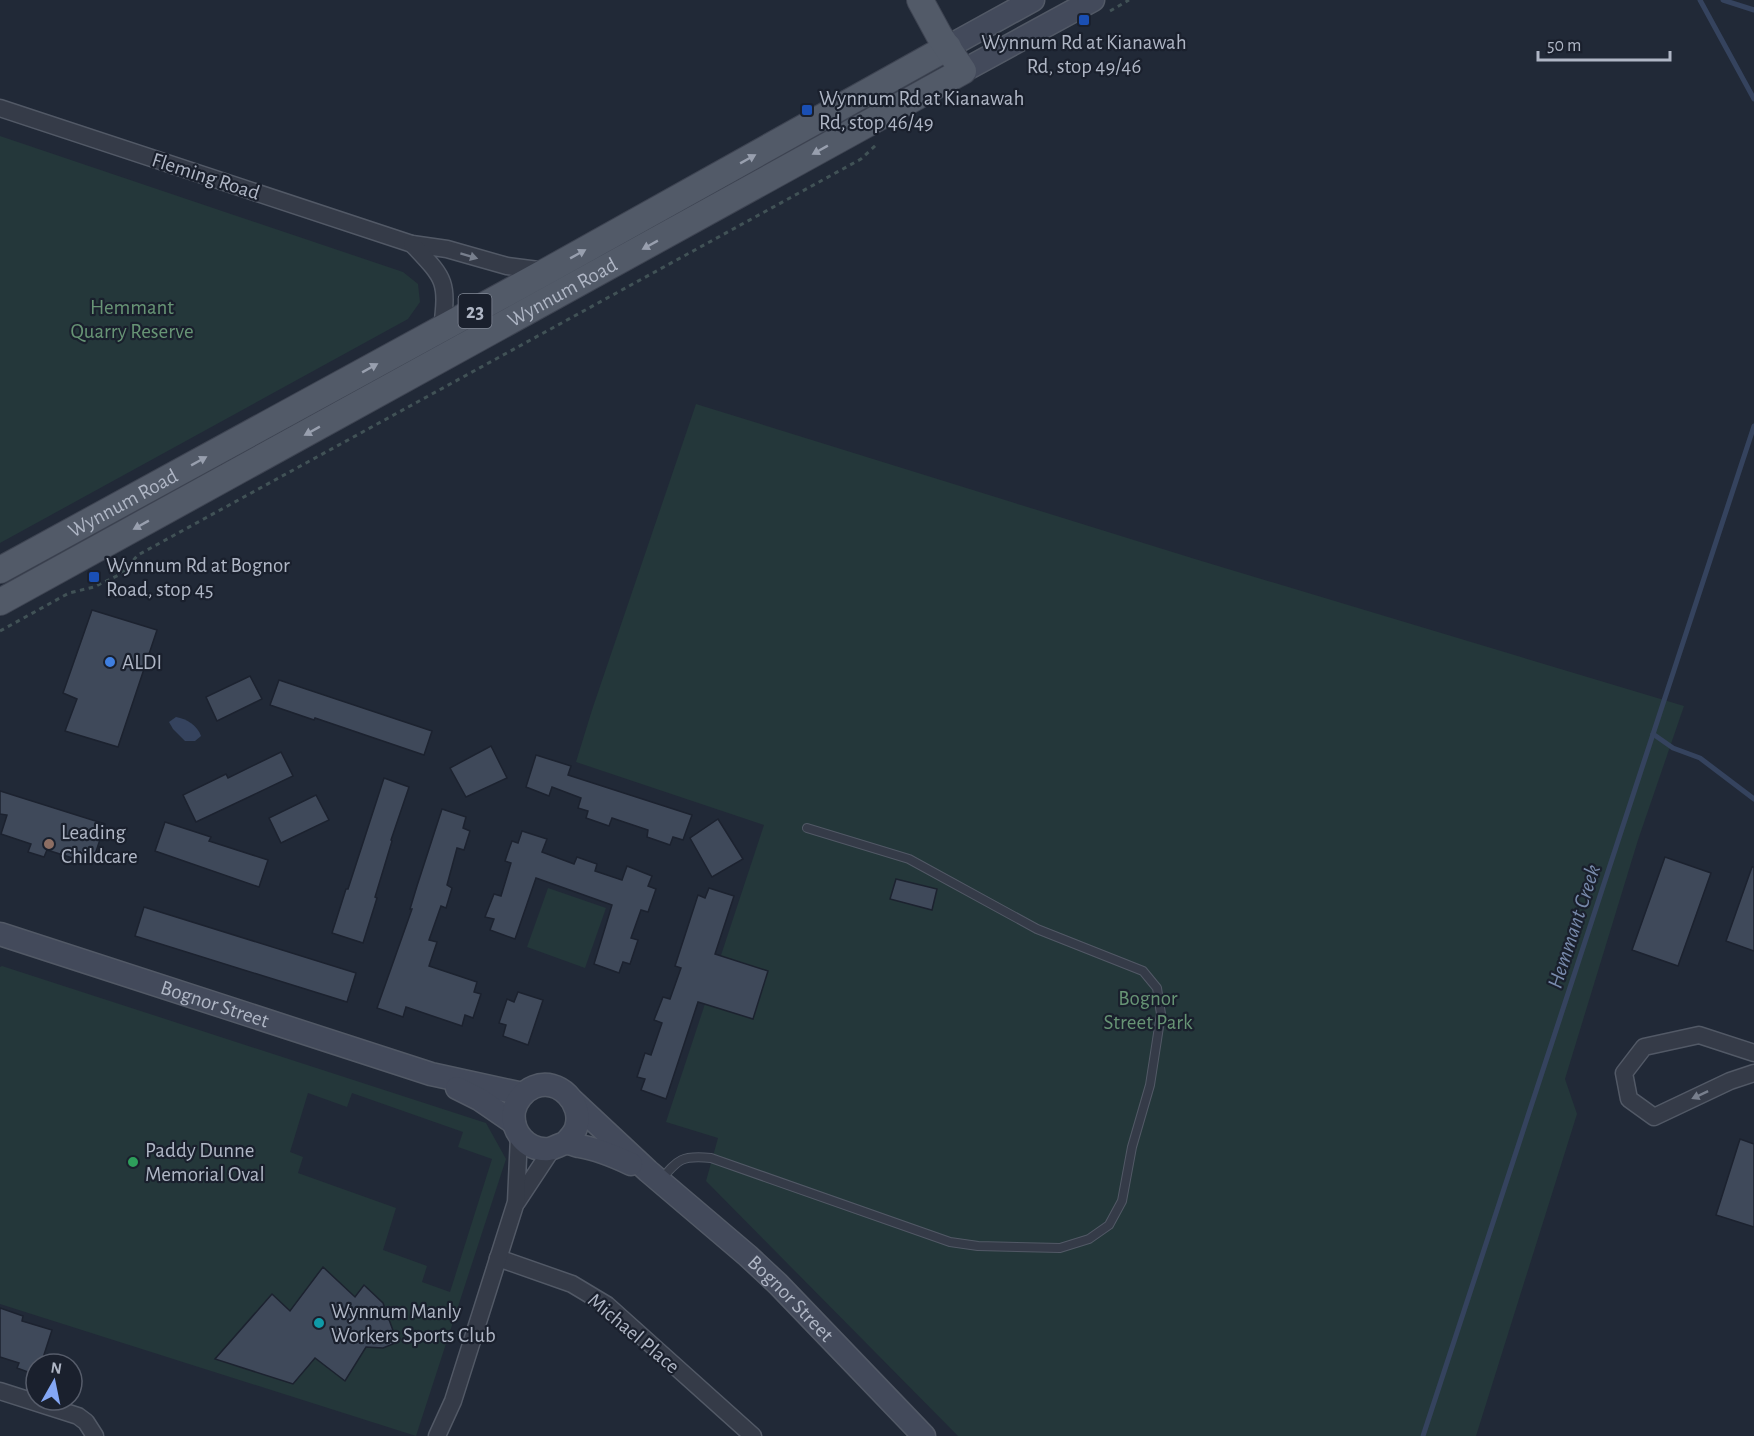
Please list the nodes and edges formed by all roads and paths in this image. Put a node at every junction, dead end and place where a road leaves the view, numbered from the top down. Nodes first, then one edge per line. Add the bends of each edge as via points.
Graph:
1 (920, 0) edge
2 (1033, 0) edge
3 (1129, 0) edge
4 (1101, 5) edge
5 (948, 47) junction
6 (963, 71) junction
7 (0, 108) edge
8 (882, 139) dead end
9 (412, 244) junction
10 (547, 271) junction
11 (442, 329) junction
12 (0, 570) edge
13 (0, 602) edge
14 (0, 631) edge
15 (807, 828) dead end
16 (0, 934) edge
17 (1754, 1053) edge
18 (1754, 1073) edge
19 (430, 1074) junction
20 (523, 1094) junction
21 (573, 1101) junction
22 (516, 1130) junction
23 (558, 1146) junction
24 (654, 1176) junction
25 (516, 1202) junction
26 (498, 1258) junction
27 (0, 1391) edge
28 (95, 1436) edge
29 (436, 1436) edge
30 (753, 1436) edge
31 (924, 1436) edge

1 - 5 main road
2 - 5 street, Wynnum Road / 23
3 - 4 path
4 - 6 street, Wynnum Road / 23
5 - 6 main road
10 -> 5 main road, Wynnum Road / 23
6 -> 13 main road, Wynnum Road / 23
7 - 9 street, Fleming Road
8 - 14 path via 861,159 138,555 121,574 69,593
9 -> 10 street, Fleming Road
9 - 11 street, Fleming Road via 441,278 445,305
10 - 11 main road, Wynnum Road / 23
12 -> 11 main road, Wynnum Road / 23
15 - 24 lane via 909,859 1037,929 1143,971 1157,988 1161,1014 1150,1085 1122,1201 1109,1225 1089,1239 1060,1248 978,1246 950,1242 711,1158 692,1156
16 - 19 street, Bognor Street
18 -> 17 street via 1654,1117 1629,1099 1624,1073 1644,1047 1699,1035
19 - 20 street, Bognor Street
19 - 22 street, Bognor Street via 479,1099
20 - 21 street, Bognor Street via 546,1085 561,1089
20 - 22 street via 516,1105
21 - 23 street via 578,1116 576,1128
21 - 24 street, Bognor Street
22 - 23 street, Bognor Street via 534,1147
22 - 25 street
23 - 24 street, Bognor Street via 602,1150
23 - 25 street
24 - 31 street, Bognor Street via 778,1284
25 - 26 street
26 - 29 street via 453,1401
26 - 30 street, Michael Place via 572,1284 607,1305
27 - 28 street via 78,1416

